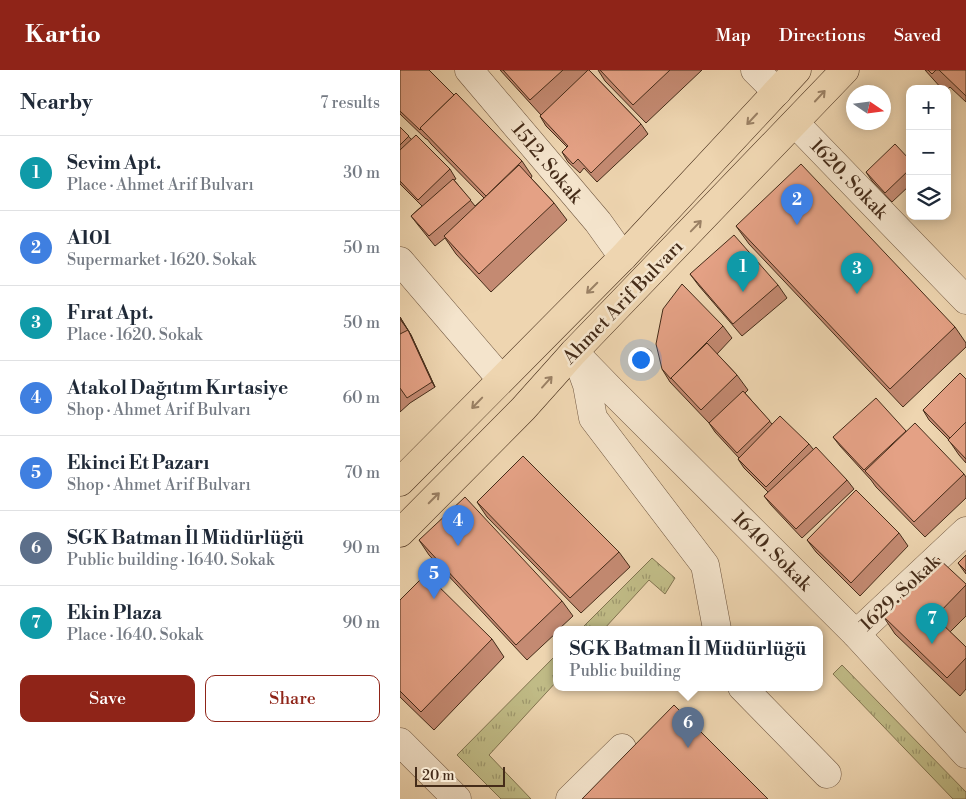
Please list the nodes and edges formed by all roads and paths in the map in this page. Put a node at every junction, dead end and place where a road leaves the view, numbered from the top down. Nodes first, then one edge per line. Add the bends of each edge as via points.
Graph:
1 (469, 70) edge
2 (755, 70) edge
3 (797, 70) edge
4 (845, 70) edge
5 (777, 92) junction
6 (795, 123) junction
7 (623, 257) junction
8 (400, 261) edge
9 (966, 300) edge
10 (574, 352) junction
11 (500, 379) junction
12 (400, 482) edge
13 (966, 531) edge
14 (400, 533) edge
15 (716, 626) edge
16 (856, 634) junction
17 (746, 691) edge
18 (400, 742) edge
19 (622, 748) dead end
20 (966, 754) edge
21 (827, 774) dead end
22 (457, 799) edge
23 (570, 799) edge

1 - 7 street, 1512. Sokak via 598,222
2 - 5 street
3 - 5 main road, Ahmet Arif Bulvarı
6 -> 4 main road, Ahmet Arif Bulvarı
5 -> 7 main road, Ahmet Arif Bulvarı
6 - 9 street, 1620. Sokak
10 -> 6 main road, Ahmet Arif Bulvarı
7 -> 11 main road, Ahmet Arif Bulvarı
8 - 11 street
14 -> 10 main road, Ahmet Arif Bulvarı via 523,409
10 - 15 street via 587,385 593,418 705,565
10 - 16 street, 1640. Sokak
11 -> 12 main road, Ahmet Arif Bulvarı
13 - 16 street, 1629. Sokak
16 - 20 street, 1640. Sokak
17 - 21 street
18 - 22 street
19 - 23 street

